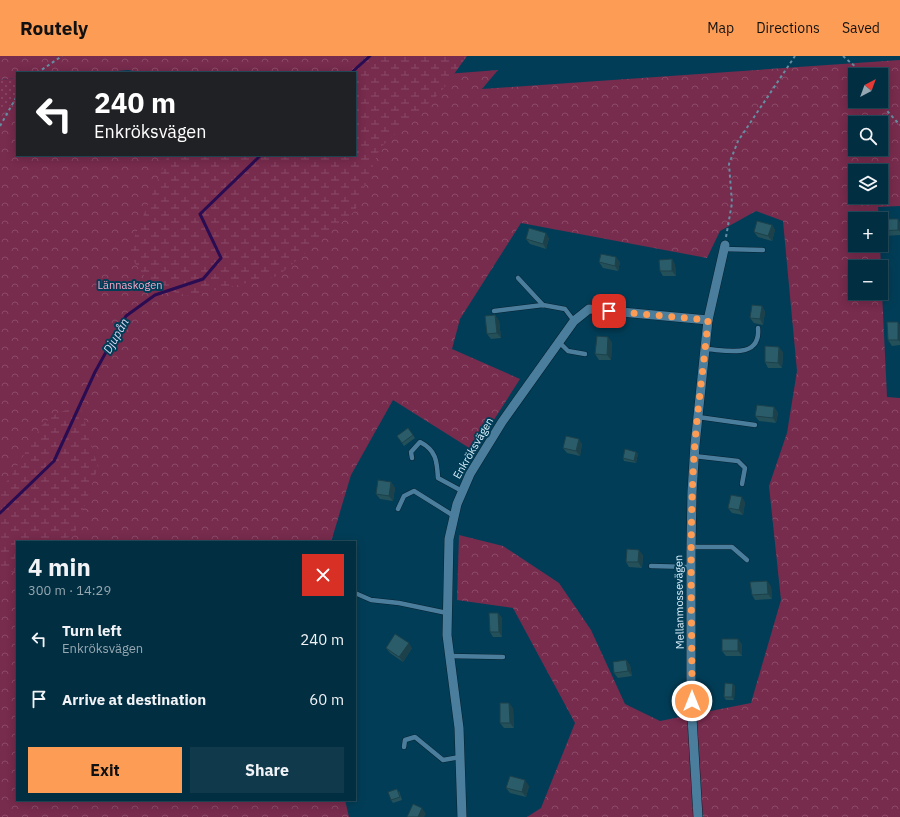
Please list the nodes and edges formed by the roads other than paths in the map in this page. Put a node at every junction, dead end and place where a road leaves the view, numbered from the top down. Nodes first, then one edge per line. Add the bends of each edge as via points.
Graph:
1 (724, 247) joint
2 (763, 250) dead end
3 (518, 278) dead end
4 (543, 305) junction
5 (494, 311) dead end
6 (708, 320) junction
7 (574, 321) junction
8 (758, 328) dead end
9 (559, 342) junction
10 (706, 349) junction
11 (585, 354) dead end
12 (698, 417) junction
13 (755, 425) dead end
14 (694, 456) junction
15 (412, 458) dead end
16 (742, 484) dead end
17 (462, 492) junction
18 (398, 509) dead end
19 (454, 516) junction
20 (691, 546) junction
21 (746, 560) dead end
22 (651, 566) dead end
23 (691, 567) junction
24 (356, 593) edge
25 (447, 613) junction
26 (450, 656) junction
27 (503, 657) dead end
28 (708, 697) dead end
29 (692, 698) junction
30 (404, 747) dead end
31 (460, 757) junction
32 (462, 817) edge
33 (698, 817) edge

1 - 2 lane
1 - 6 street, Mellanmossevägen
3 - 4 lane
4 - 5 lane
4 - 7 lane via 565,309
6 - 7 street, Enkröksvägen via 589,309
6 - 10 street, Mellanmossevägen
7 - 9 street, Enkröksvägen
8 - 10 lane via 755,344 743,352
9 - 11 lane via 568,351
9 - 17 street, Enkröksvägen via 502,422
10 - 12 street, Mellanmossevägen
12 - 13 lane
12 - 14 street, Mellanmossevägen
14 - 16 lane via 738,462 745,468
14 - 20 street, Mellanmossevägen
15 - 17 lane via 411,452 420,442 427,445 436,456 438,478
17 - 19 street, Enkröksvägen
18 - 19 lane via 404,496 414,492
19 - 25 street, Enkröksvägen via 450,539
20 - 21 lane via 732,546
20 - 23 street, Mellanmossevägen
22 - 23 lane
23 - 29 street, Mellanmossevägen
24 - 25 lane via 371,600
25 - 26 street, Enkröksvägen
26 - 27 lane
26 - 31 street, Enkröksvägen
28 - 29 lane
29 - 33 street, Mellanmossevägen
30 - 31 lane via 406,740 415,737 443,760
31 - 32 street, Enkröksvägen

